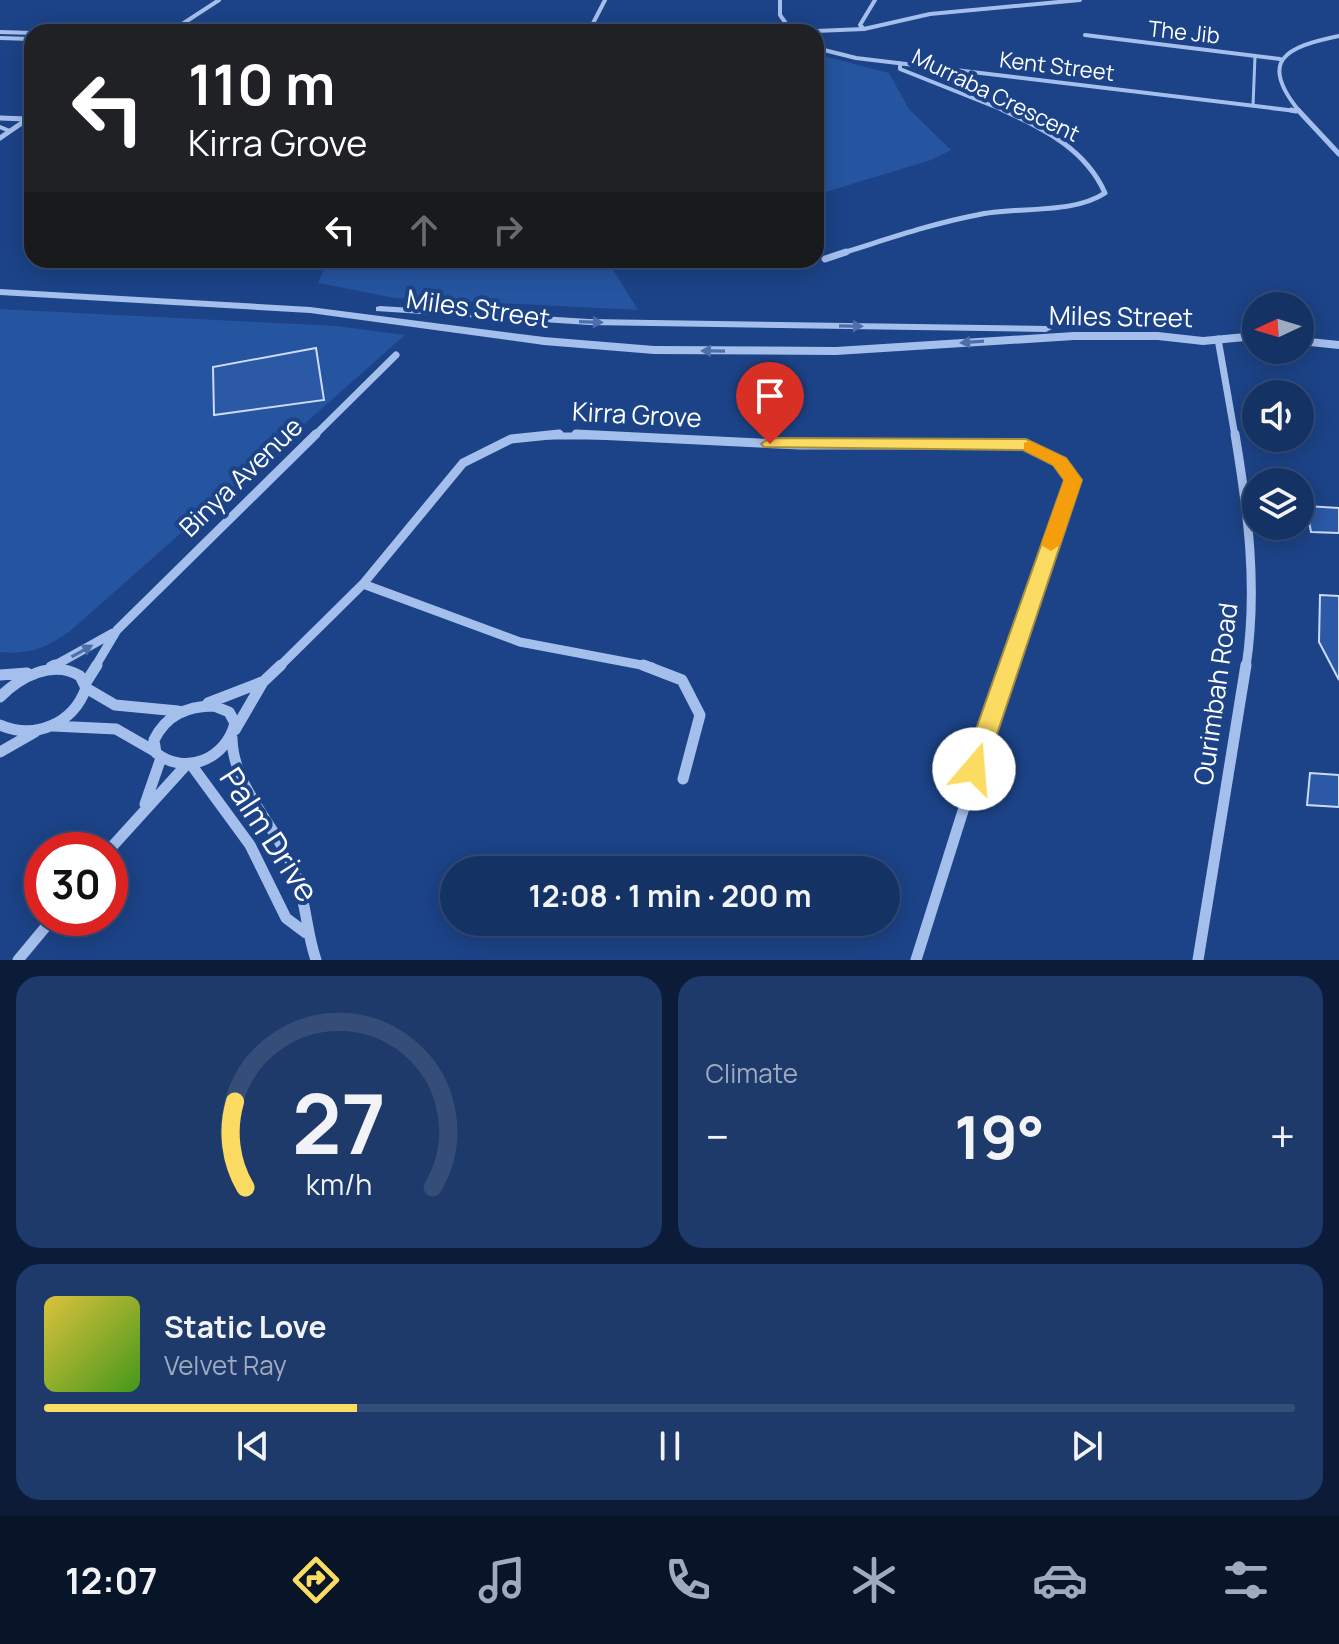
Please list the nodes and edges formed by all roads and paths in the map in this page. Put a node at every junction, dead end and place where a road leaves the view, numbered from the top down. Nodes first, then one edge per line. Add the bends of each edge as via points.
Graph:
1 (219, 0) edge
2 (605, 0) edge
3 (780, 0) edge
4 (875, 0) edge
5 (1080, 0) edge
6 (182, 24) edge
7 (593, 24) edge
8 (786, 24) edge
9 (864, 29) junction
10 (824, 31) edge
11 (0, 35) edge
12 (1085, 35) dead end
13 (24, 36) edge
14 (1339, 36) edge
15 (824, 50) edge
16 (1255, 56) junction
17 (1280, 59) junction
18 (900, 63) junction
19 (1253, 106) junction
20 (1296, 111) junction
21 (24, 117) edge
22 (0, 118) edge
23 (24, 121) edge
24 (0, 127) edge
25 (10, 131) junction
26 (0, 138) edge
27 (1339, 154) edge
28 (825, 259) dead end
29 (0, 292) edge
30 (243, 304) junction
31 (1242, 337) edge
32 (1218, 339) junction
33 (1314, 342) edge
34 (1339, 345) edge
35 (396, 355) dead end
36 (363, 584) junction
37 (117, 630) junction
38 (41, 671) junction
39 (0, 675) edge
40 (263, 682) junction
41 (86, 686) junction
42 (0, 697) edge
43 (194, 707) junction
44 (182, 711) junction
45 (0, 725) edge
46 (44, 728) junction
47 (233, 734) junction
48 (0, 752) edge
49 (159, 755) junction
50 (189, 764) junction
51 (683, 779) dead end
52 (143, 808) junction
53 (124, 832) edge
54 (306, 933) junction
55 (38, 936) edge
56 (18, 960) edge
57 (316, 960) edge
58 (916, 960) edge
59 (1198, 960) edge

1 - 6 street
2 - 7 street
3 - 8 street
4 - 9 street via 860,25
5 - 9 street via 930,14
9 - 10 street
11 - 13 street
12 - 16 street, The Jib
14 - 17 street via 1302,43
15 - 18 street, Kent Street
16 - 17 street, The Jib
16 - 19 lane
17 - 20 street via 1282,88
18 - 19 street, Kent Street
18 - 28 street, Murraba Crescent via 900,69 953,87 1080,155 1103,179 1105,193 1074,205 1021,208 935,225
19 - 20 street, Kent Street
20 - 27 street
21 - 22 street
23 - 25 street
24 - 25 lane
25 - 26 street
29 - 30 street, Miles Street
30 -> 32 street, Miles Street via 678,325 1176,330
32 -> 30 street, Miles Street via 1074,336 836,351 654,350
31 - 32 street
32 - 59 street, Ourimbah Road via 1249,516 1253,621
33 - 34 street
35 - 37 street, Binya Avenue
36 - 40 street, Kirra Grove
36 - 51 street via 520,642 651,666 682,680 700,715
36 - 58 street, Kirra Grove via 463,463 511,439 564,433 800,445 1026,445 1059,462 1073,480 982,742
38 -> 37 street, Binya Avenue
37 - 41 street, Binya Avenue
38 - 39 street
38 - 41 street via 73,671
38 - 42 street, Binya Avenue via 17,681
40 - 43 street, Kirra Grove
40 - 47 street, Kirra Grove
41 - 44 street via 115,705
41 - 46 street, Binya Avenue via 74,711
43 - 44 street
43 - 47 street via 229,712
44 - 49 street via 160,727 154,740
45 - 46 street via 19,732
46 - 48 street
46 - 49 street via 116,729
47 - 50 street via 212,757
47 - 54 street, Palm Drive via 234,768 273,827 295,874 305,903
49 - 50 street
49 - 52 street
50 - 52 street
50 - 54 street, Palm Drive via 250,845 286,918
52 - 53 street
54 - 57 street, Palm Drive
55 - 56 street

